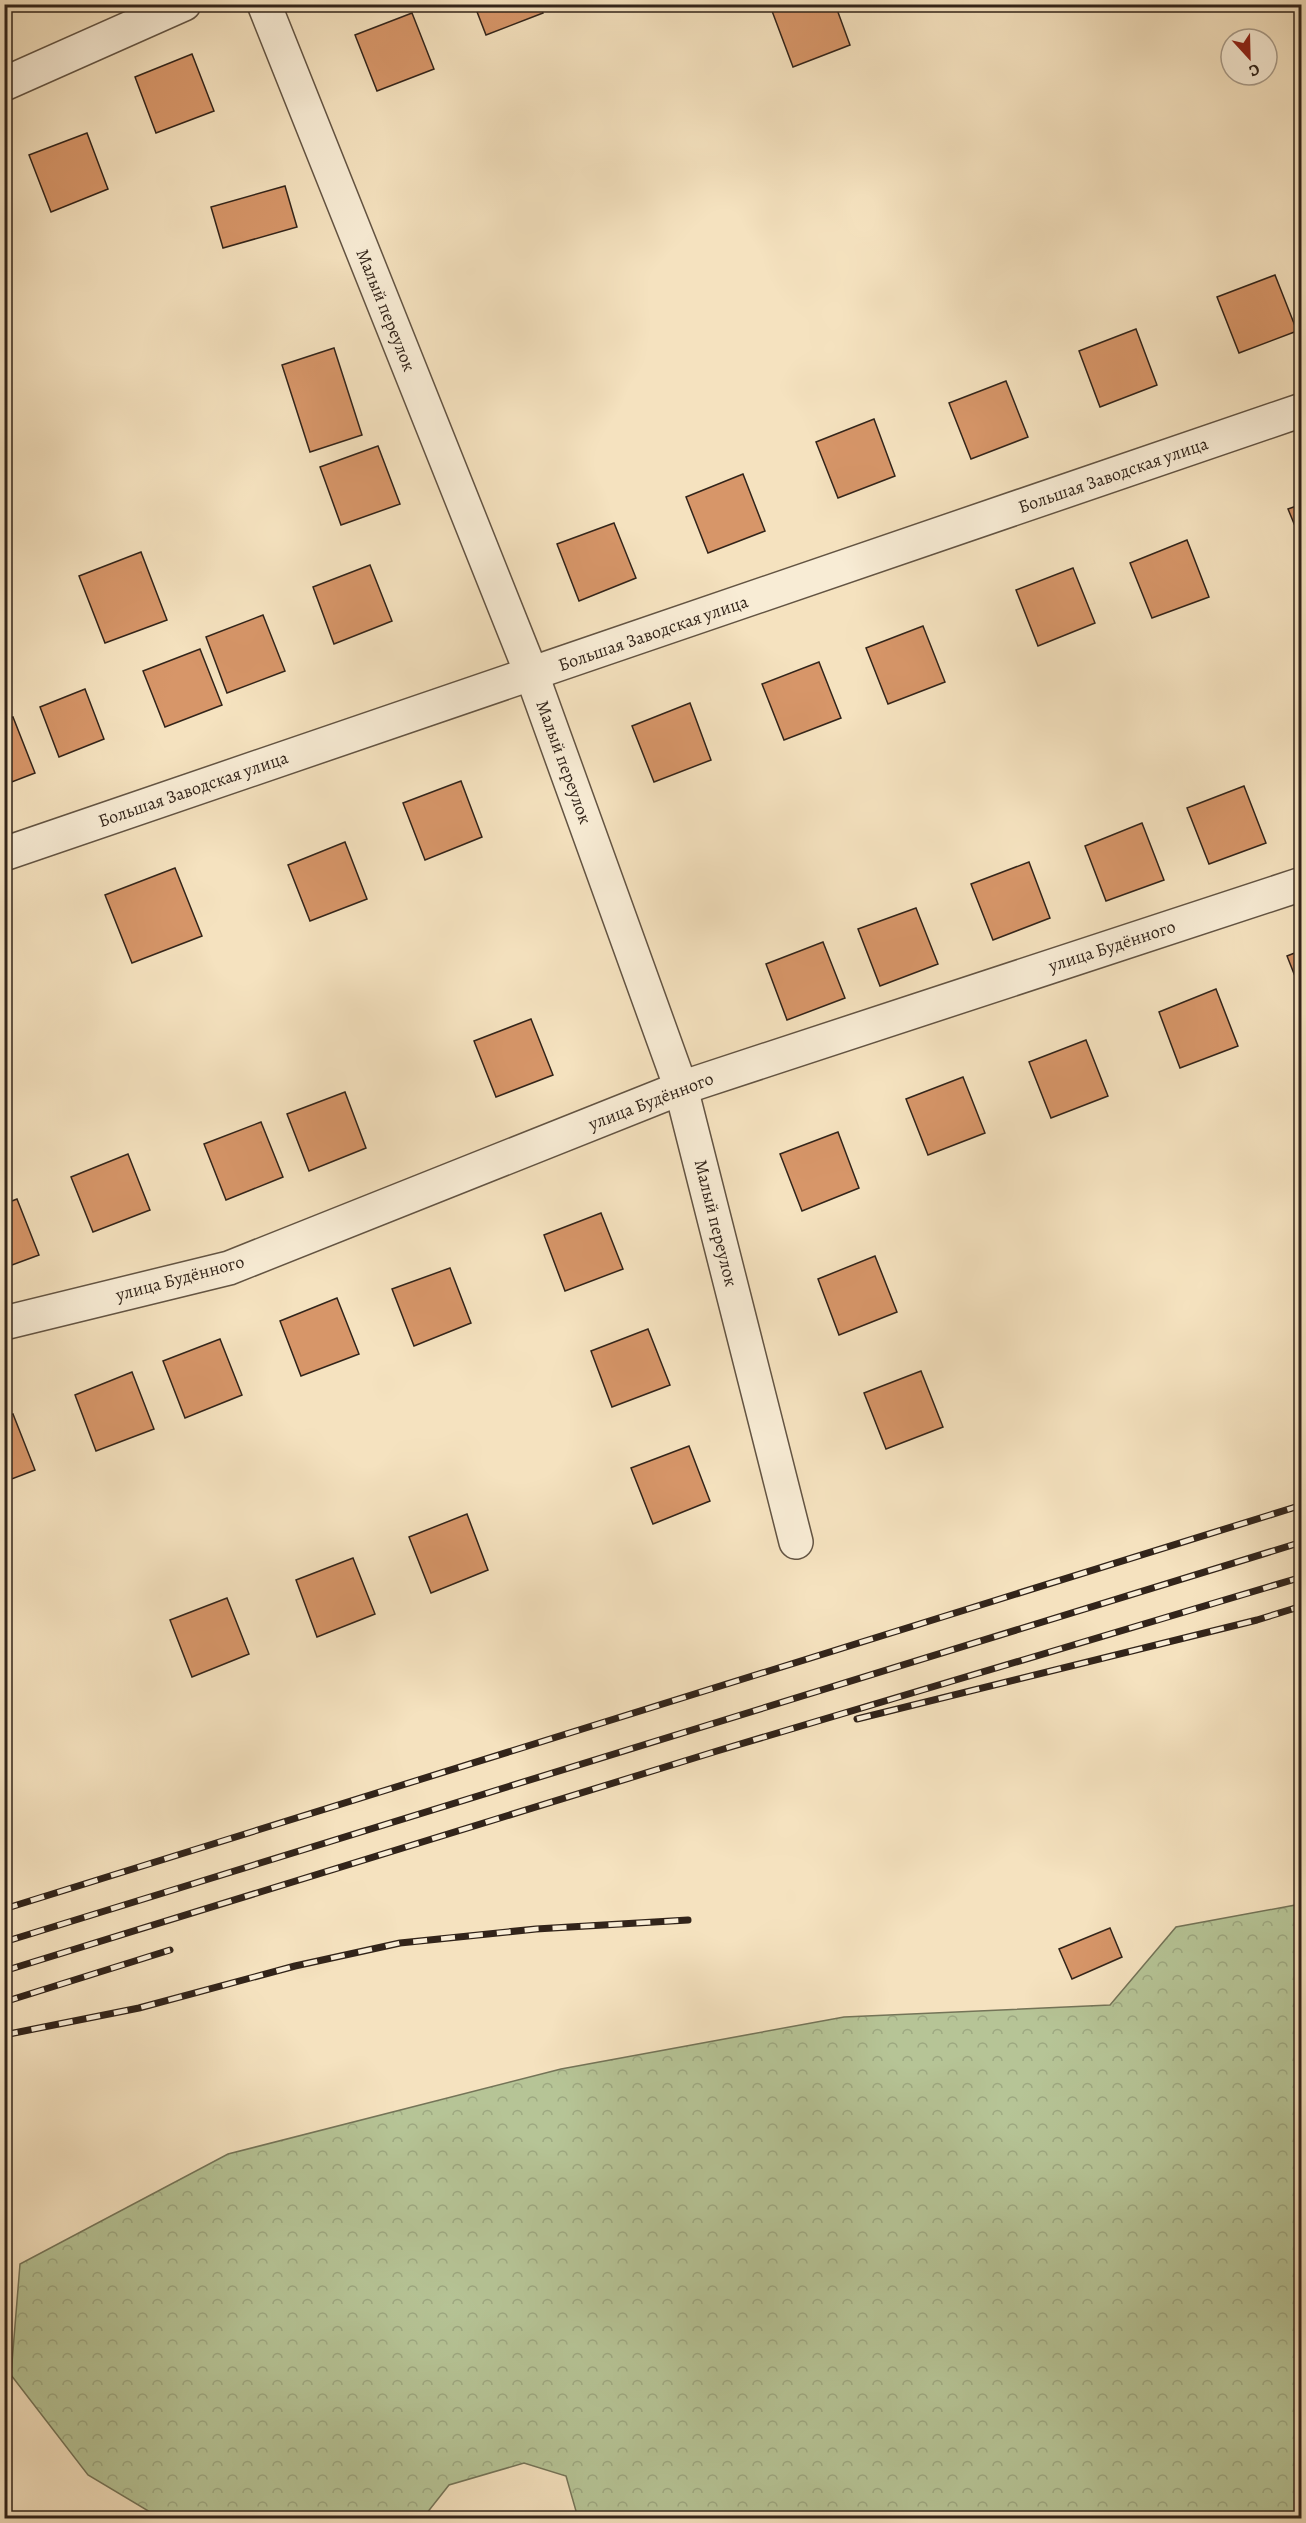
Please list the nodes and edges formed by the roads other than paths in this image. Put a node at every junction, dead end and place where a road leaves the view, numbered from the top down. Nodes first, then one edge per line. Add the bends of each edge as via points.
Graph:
1 (184, 4) edge
2 (264, 4) edge
3 (4, 84) edge
4 (1302, 410) edge
5 (532, 675) junction
6 (4, 854) edge
7 (1302, 884) edge
8 (681, 1088) junction
9 (4, 1323) edge
10 (796, 1542) dead end

1 - 3 street
2 - 5 street, Малый переулок
4 - 5 street, Большая Заводская улица
5 - 6 street, Большая Заводская улица
5 - 8 street, Малый переулок
7 - 8 street, улица Будённого
8 - 9 street, улица Будённого via 229,1268
8 - 10 street, Малый переулок

